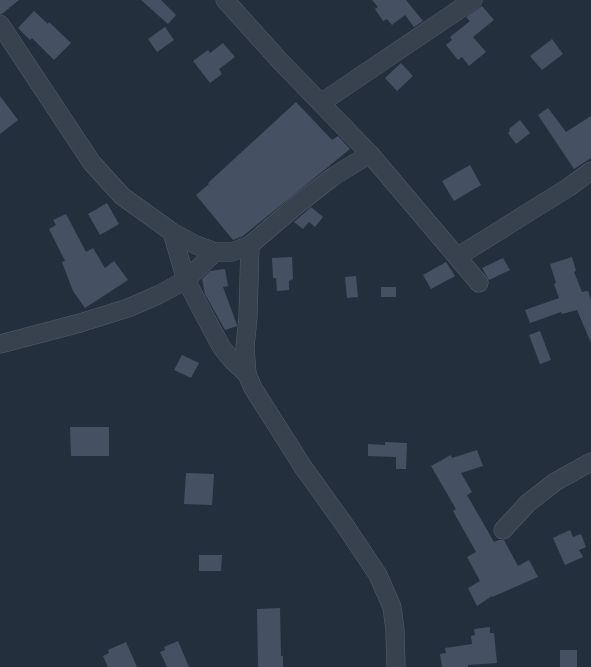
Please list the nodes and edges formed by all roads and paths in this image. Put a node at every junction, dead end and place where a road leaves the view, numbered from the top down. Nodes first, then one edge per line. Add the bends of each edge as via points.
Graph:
1 (225, 0) edge
2 (473, 0) edge
3 (0, 24) edge
4 (321, 103) junction
5 (370, 154) junction
6 (591, 171) edge
7 (172, 232) junction
8 (250, 245) junction
9 (215, 252) junction
10 (457, 257) junction
11 (186, 280) junction
12 (479, 283) dead end
13 (0, 344) edge
14 (247, 374) junction
15 (591, 462) edge
16 (502, 530) dead end
17 (396, 667) edge

1 - 4 street
2 - 4 street
3 - 7 street via 92,163 122,196
4 - 5 street
5 - 8 street via 328,181
5 - 10 street
6 - 10 street
7 - 9 street
7 - 11 street
8 - 9 street via 232,252
8 - 14 street via 245,347
9 - 11 street
10 - 12 street
11 - 13 street via 128,308
11 - 14 street via 222,348
14 - 17 street via 253,388 303,467 378,575 392,606
15 - 16 street via 555,482 528,503

